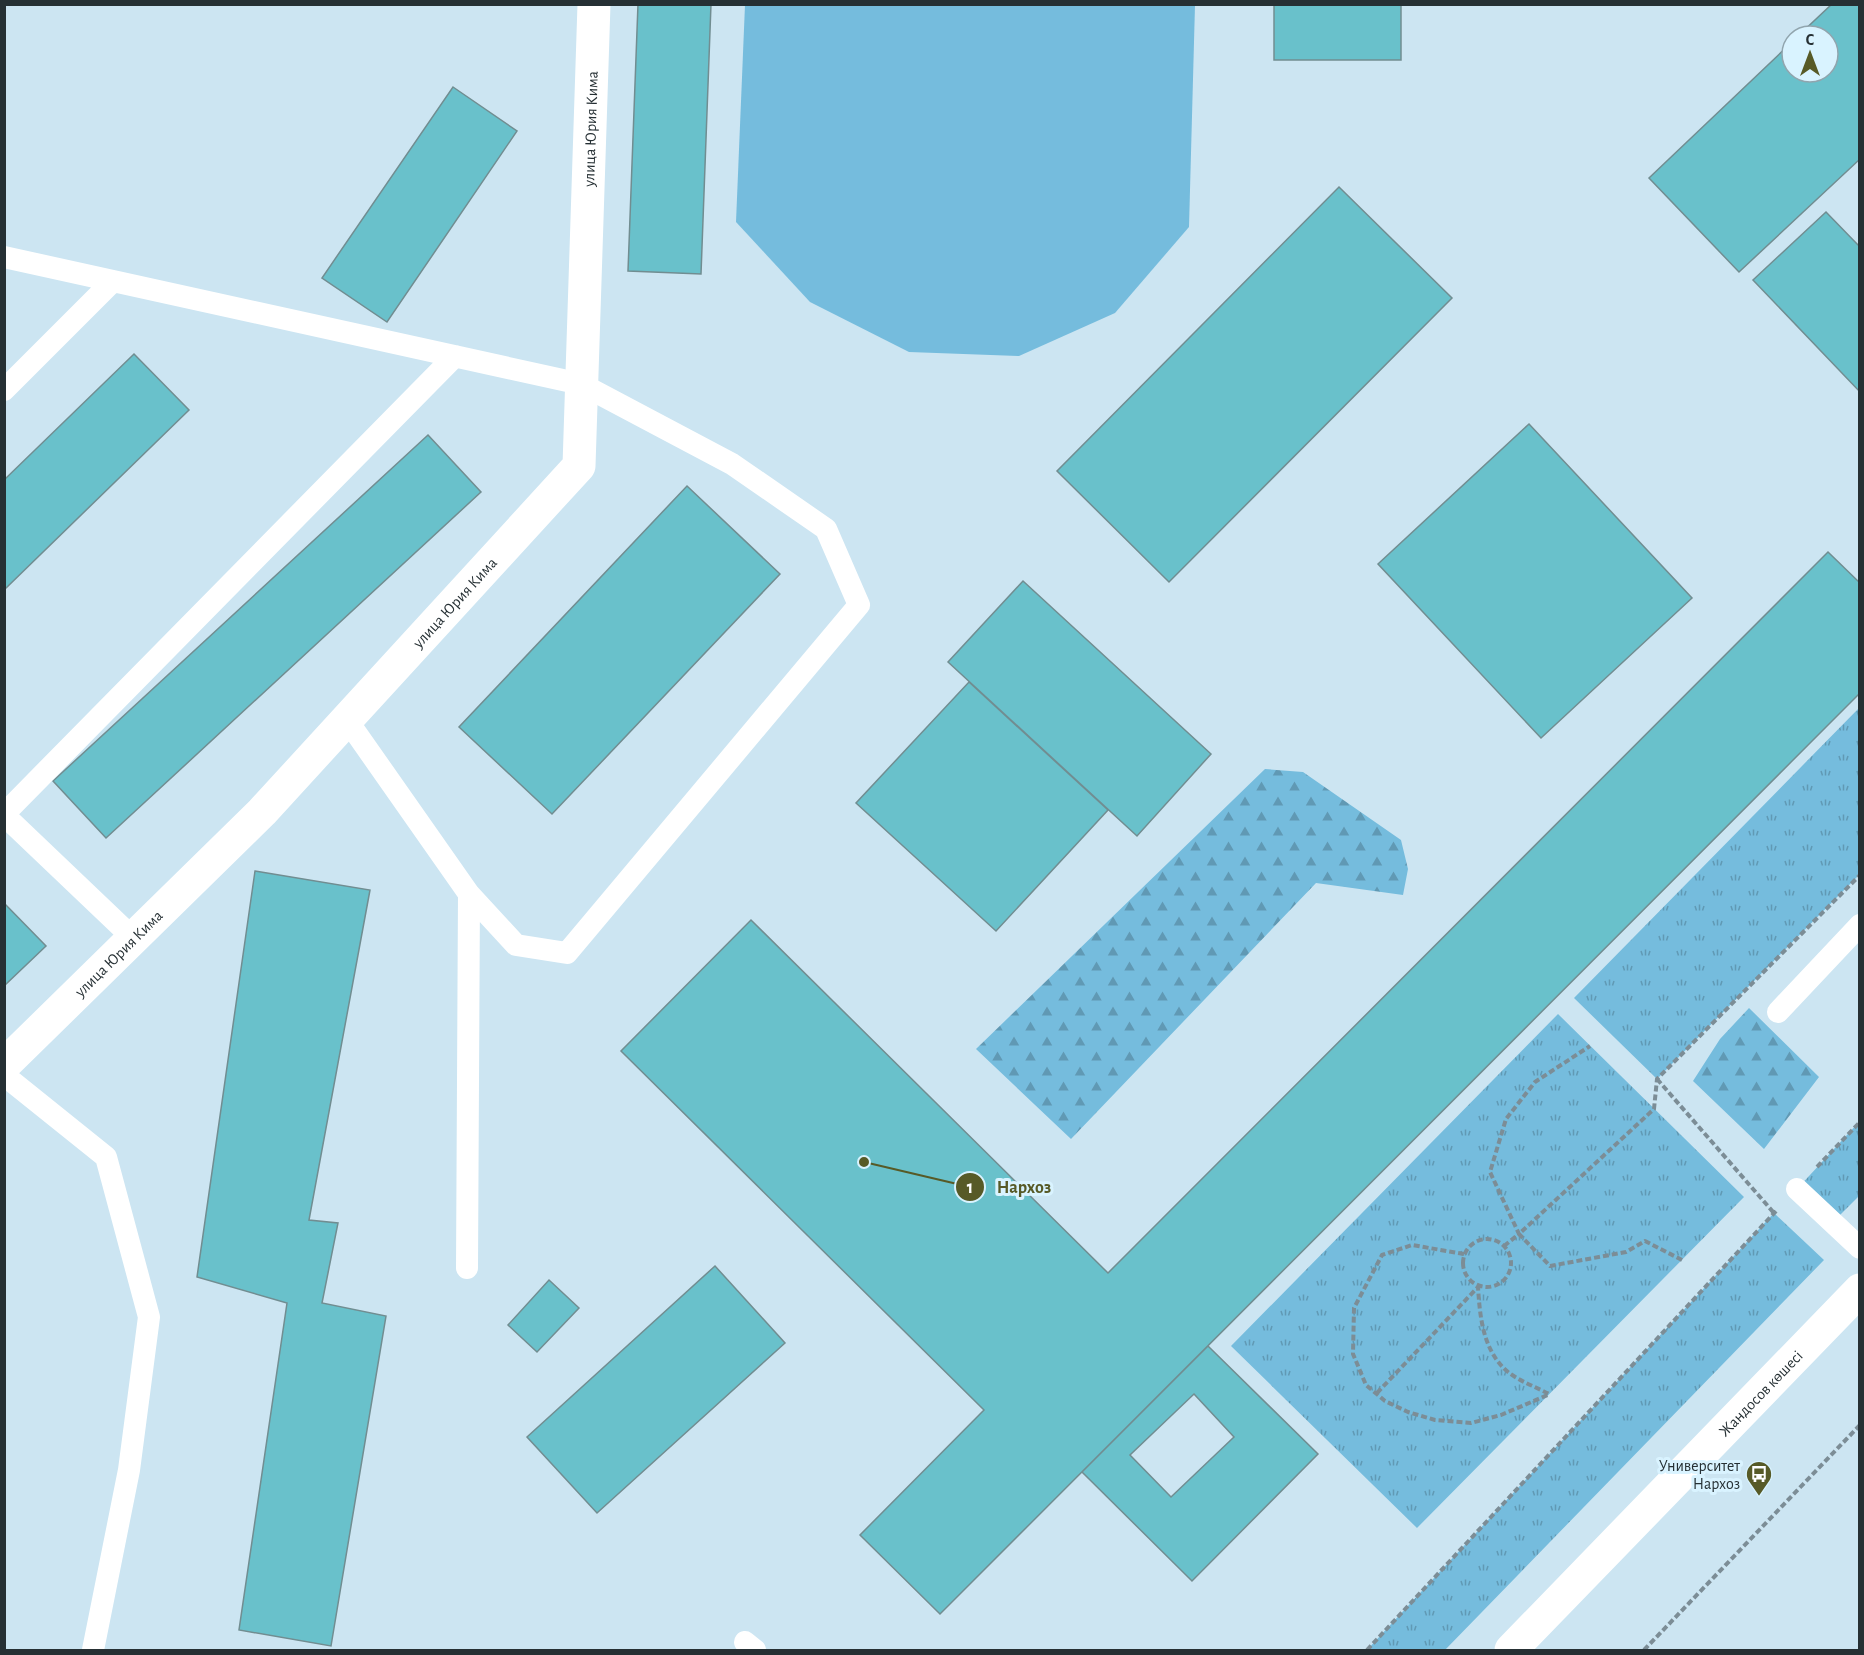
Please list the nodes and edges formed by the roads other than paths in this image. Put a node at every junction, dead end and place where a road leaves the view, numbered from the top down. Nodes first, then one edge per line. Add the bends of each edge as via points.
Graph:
1 (594, 4) edge
2 (4, 257) edge
3 (113, 281) junction
4 (455, 356) junction
5 (581, 384) junction
6 (4, 390) edge
7 (347, 720) junction
8 (4, 815) edge
9 (469, 894) junction
10 (1860, 925) edge
11 (134, 939) junction
12 (1778, 1012) dead end
13 (4, 1065) edge
14 (4, 1075) edge
15 (1797, 1189) road end
16 (1860, 1248) edge
17 (467, 1268) dead end
18 (1855, 1304) edge
19 (93, 1650) edge
20 (1511, 1650) edge

1 - 5 street, улица Юрия Кима
2 - 3 lane
3 - 4 lane
3 - 6 lane
4 - 5 lane
4 - 8 lane
5 - 7 street, улица Юрия Кима via 579,466
5 - 9 lane via 732,464 826,529 859,604 567,953 516,945
7 - 9 lane
7 - 11 street, улица Юрия Кима via 262,812
8 - 11 lane
9 - 17 lane
10 - 12 lane
11 - 13 street, улица Юрия Кима
14 - 19 lane via 106,1157 149,1317 129,1470
15 - 16 lane
18 - 20 street, Жандосов көшесі

